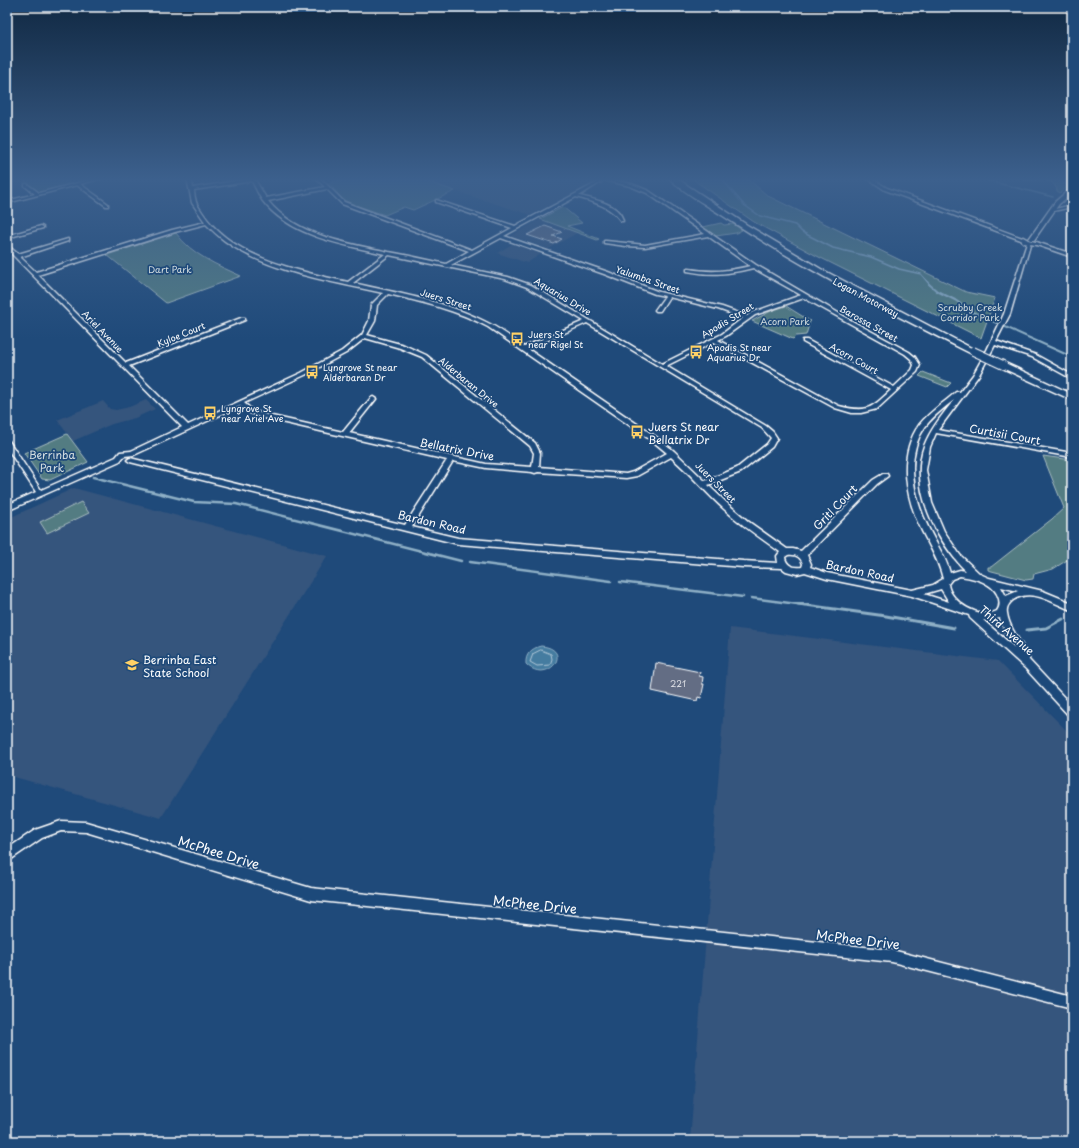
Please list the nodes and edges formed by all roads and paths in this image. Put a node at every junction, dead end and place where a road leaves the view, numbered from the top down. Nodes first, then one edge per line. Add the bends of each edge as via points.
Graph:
1 (25, 232) edge
2 (172, 232) edge
3 (217, 232) edge
4 (312, 232) edge
5 (420, 232) edge
6 (509, 232) edge
7 (703, 232) edge
8 (752, 232) edge
9 (762, 232) edge
10 (1003, 232) edge
11 (1038, 232) edge
12 (708, 235) junction
13 (500, 236) junction
14 (7, 237) edge
15 (1023, 239) joint
16 (1032, 241) junction
17 (606, 242) dead end
18 (70, 243) dead end
19 (7, 246) edge
20 (472, 251) junction
21 (389, 253) junction
22 (17, 256) junction
23 (1072, 256) edge
24 (447, 266) junction
25 (754, 266) junction
26 (689, 270) dead end
27 (34, 274) junction
28 (348, 284) junction
29 (386, 293) junction
30 (668, 296) junction
31 (804, 296) junction
32 (658, 310) dead end
33 (747, 318) junction
34 (243, 319) dead end
35 (588, 321) junction
36 (997, 332) junction
37 (364, 336) junction
38 (714, 340) junction
39 (805, 341) dead end
40 (993, 342) junction
41 (975, 348) junction
42 (524, 349) junction
43 (990, 350) junction
44 (1021, 350) junction
45 (1004, 361) junction
46 (125, 366) junction
47 (662, 366) junction
48 (1072, 377) edge
49 (969, 383) junction
50 (1072, 388) edge
51 (895, 390) junction
52 (1072, 397) edge
53 (374, 399) dead end
54 (240, 403) junction
55 (186, 427) junction
56 (934, 431) junction
57 (344, 435) junction
58 (7, 443) edge
59 (672, 453) junction
60 (14, 454) junction
61 (1072, 455) edge
62 (7, 457) edge
63 (131, 457) junction
64 (451, 459) junction
65 (535, 471) junction
66 (885, 476) dead end
67 (703, 484) junction
68 (40, 493) junction
69 (7, 508) edge
70 (407, 528) junction
71 (786, 552) junction
72 (802, 556) junction
73 (784, 565) junction
74 (805, 569) junction
75 (977, 576) junction
76 (946, 580) junction
77 (986, 580) junction
78 (1030, 591) junction
79 (912, 592) junction
80 (1072, 607) edge
81 (1003, 608) junction
82 (965, 611) junction
83 (1029, 666) junction
84 (1072, 713) edge
85 (7, 856) edge
86 (1072, 1002) edge

1 - 14 street
2 - 27 street
3 - 28 street, Juers Street via 256,256 291,270
4 - 21 street, Aquarius Drive via 347,244
5 - 20 street
6 - 13 street
7 - 12 street, Barossa Street
8 - 41 highway, Logan Motorway via 799,261 884,307
9 - 41 highway, Logan Motorway
10 - 15 street
11 - 16 main road
12 - 17 street via 645,246
12 - 25 street, Barossa Street
13 - 20 street
13 - 30 street, Yalumba Street
15 - 16 main road
16 - 23 street
16 - 36 street via 1007,314
18 - 22 street via 64,238
19 - 22 street, Ariel Avenue
20 - 24 street
21 - 24 street, Aquarius Drive
21 - 28 street
22 - 27 street, Ariel Avenue
24 - 35 street, Aquarius Drive via 523,283
25 - 26 street via 724,274
25 - 31 street, Barossa Street
27 - 46 street, Ariel Avenue
28 - 29 street, Juers Street
29 - 37 street via 374,305 372,321
29 - 42 street, Juers Street via 466,314 490,326
30 - 32 street
30 - 33 street, Yalumba Street via 720,308
31 - 33 street, Apodis Street via 767,308
31 - 51 street, Barossa Street via 913,358 917,365 915,371
33 - 38 street, Apodis Street
34 - 46 street, Kyloe Court
35 - 42 street
35 - 47 street, Aquarius Drive
36 - 40 street
36 - 44 street
37 - 54 street via 344,352 320,365
37 - 65 street, Alderbaran Drive via 397,344 424,356 533,445 537,453
38 - 47 street, Apodis Street
38 - 51 street, Barossa Street via 837,407 867,412
39 - 51 street, Acorn Court
40 - 43 street
40 - 44 street
41 - 45 highway, Logan Motorway, bridge
42 - 59 street, Juers Street
43 - 44 street
43 - 49 street
44 - 48 street
45 - 50 highway, Logan Motorway
45 - 52 highway, Logan Motorway
46 - 55 street, Ariel Avenue
47 - 67 street, Aquarius Drive via 764,427 773,435 770,445 743,467
49 - 56 street
49 - 76 street via 923,425 914,443 909,466 914,500 926,530 941,556
53 - 57 street
54 - 55 street
54 - 57 street, Bellatrix Drive via 261,416
55 - 63 street
56 - 61 street, Curtisii Court
56 - 75 street via 927,447 923,470 928,503 941,532 957,557
57 - 64 street, Bellatrix Drive
58 - 60 street
59 - 65 street, Bellatrix Drive via 626,476
59 - 67 street, Juers Street
60 - 62 street
60 - 68 street
63 - 68 street, Bardon Road via 121,462 118,459 100,466
63 - 70 street, Bardon Road
64 - 65 street, Bellatrix Drive
64 - 70 street
66 - 72 street, Gritl Court via 875,482
67 - 71 street, Juers Street via 746,524
68 - 69 street
70 - 73 street, Bardon Road via 458,541 743,564
71 - 72 street
71 - 73 street via 781,556
72 - 74 street via 806,561
73 - 74 street via 795,571
74 - 79 street, Bardon Road via 827,576
75 - 76 street via 960,573 953,574
75 - 77 street
76 - 79 street, Bardon Road via 935,588
76 - 82 street via 945,590 948,597
77 - 78 street
77 - 81 street via 1000,592
78 - 80 street
78 - 81 street via 1008,599
79 - 82 street, Bardon Road
81 - 82 street via 998,615 990,617
81 - 83 street, Third Avenue via 1007,626
82 - 83 street, Third Avenue via 988,628
83 - 84 street, Third Avenue
85 - 86 street, McPhee Drive via 39,834 61,826 86,827 311,894 892,956

